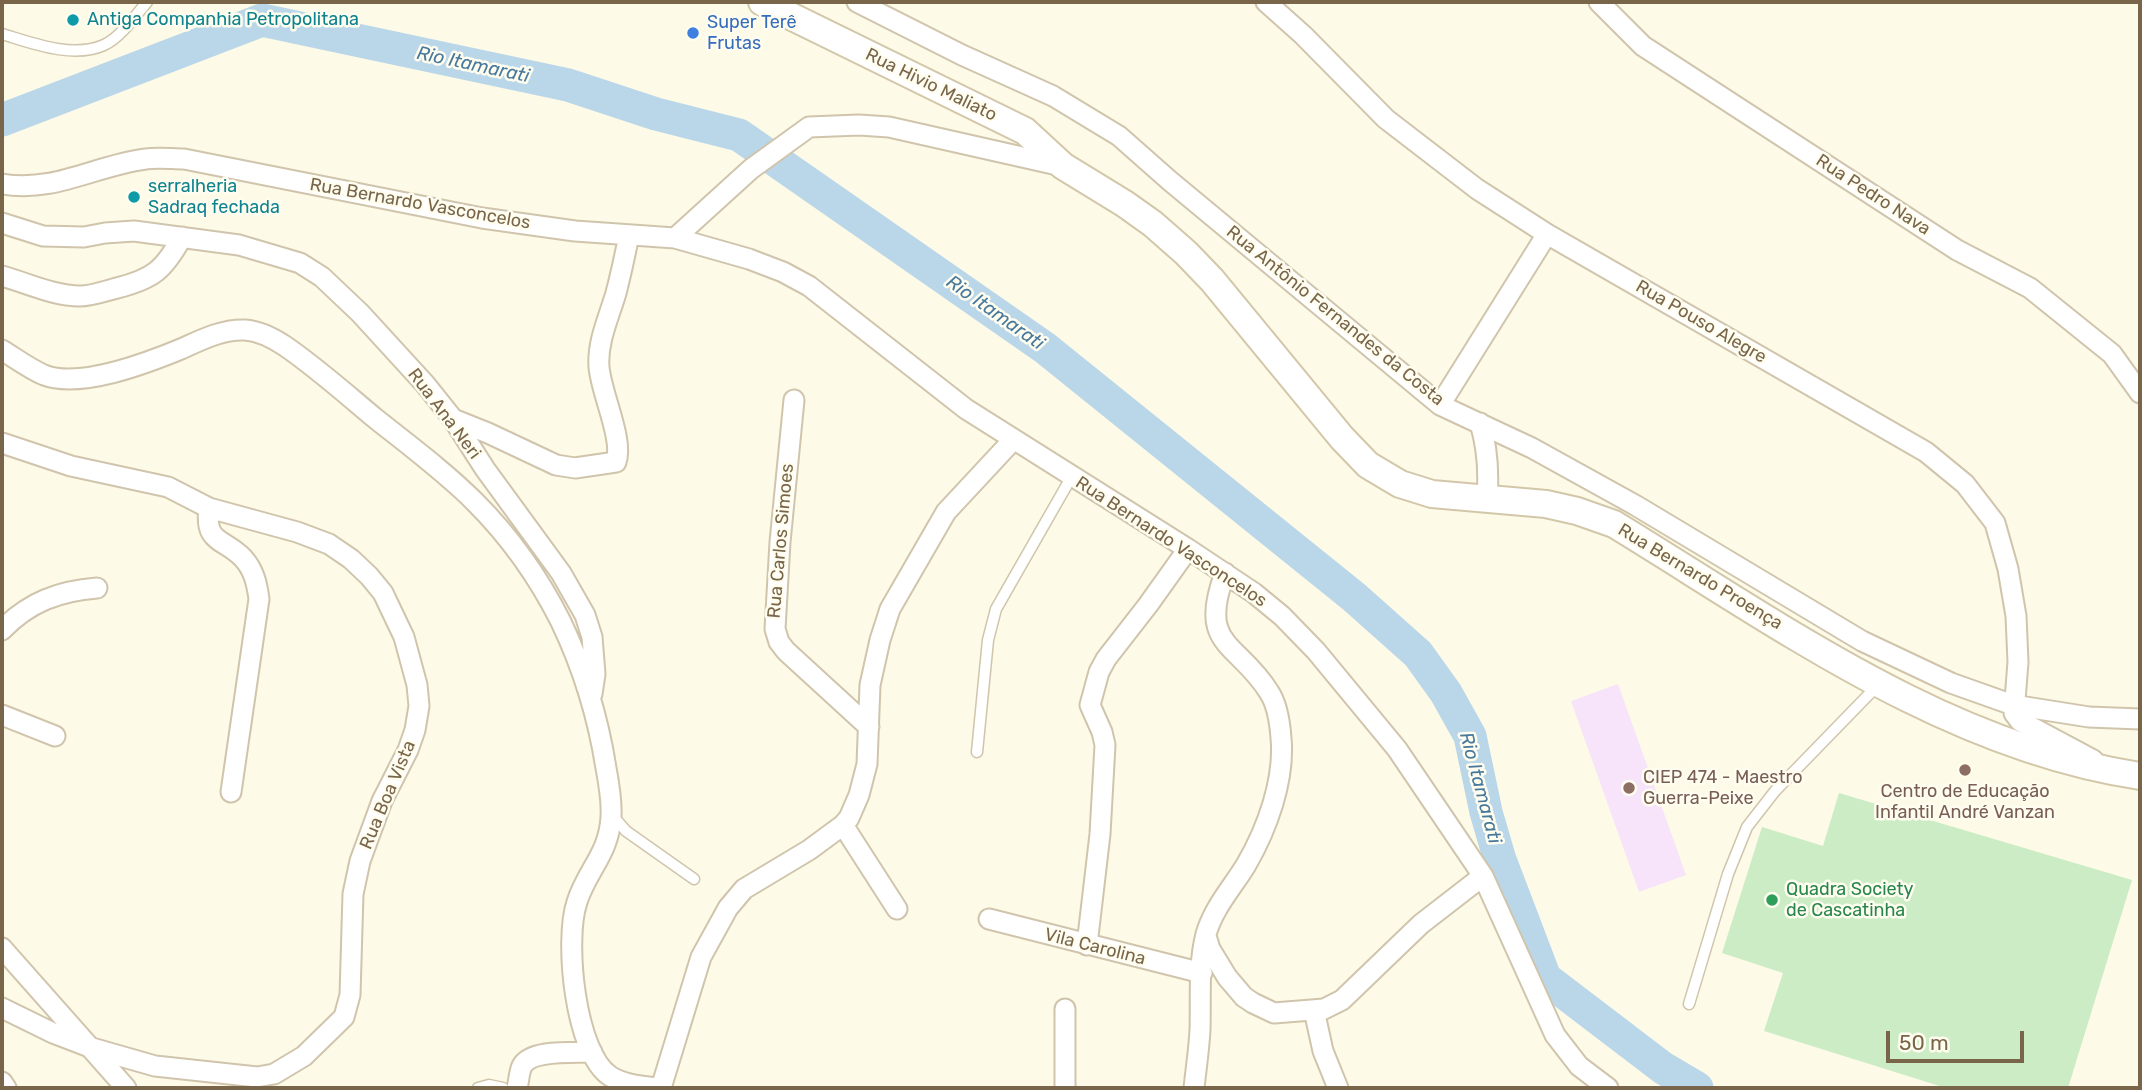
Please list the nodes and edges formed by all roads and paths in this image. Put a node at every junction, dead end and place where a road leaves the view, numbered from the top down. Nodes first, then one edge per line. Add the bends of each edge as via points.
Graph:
1 (147, 2) edge
2 (762, 2) edge
3 (857, 2) edge
4 (1266, 2) edge
5 (1599, 2) edge
6 (2, 33) edge
7 (1063, 166) junction
8 (1090, 182) joint
9 (2, 184) edge
10 (2, 223) edge
11 (1547, 234) junction
12 (629, 235) junction
13 (182, 237) junction
14 (675, 238) junction
15 (2, 276) edge
16 (2, 350) edge
17 (2140, 393) edge
18 (794, 400) dead end
19 (1440, 405) junction
20 (453, 419) junction
21 (1480, 423) junction
22 (1013, 440) junction
23 (2, 443) edge
24 (1072, 476) junction
25 (1487, 499) junction
26 (209, 508) junction
27 (1188, 549) junction
28 (1225, 573) junction
29 (97, 587) dead end
30 (2, 630) edge
31 (1879, 684) junction
32 (591, 699) junction
33 (2017, 713) junction
34 (2, 715) edge
35 (2140, 719) edge
36 (869, 727) junction
37 (55, 736) dead end
38 (977, 752) dead end
39 (2128, 774) edge
40 (231, 792) dead end
41 (611, 814) junction
42 (843, 825) junction
43 (1483, 876) junction
44 (694, 879) dead end
45 (897, 909) dead end
46 (989, 919) dead end
47 (1206, 935) junction
48 (1087, 945) junction
49 (2, 948) edge
50 (1202, 974) junction
51 (1689, 1004) dead end
52 (2, 1008) edge
53 (1065, 1009) dead end
54 (1314, 1010) junction
55 (92, 1048) junction
56 (592, 1052) junction
57 (2, 1082) edge
58 (6, 1088) edge
59 (126, 1088) edge
60 (478, 1088) edge
61 (503, 1088) edge
62 (517, 1088) edge
63 (659, 1088) edge
64 (1065, 1088) edge
65 (1194, 1088) edge
66 (1338, 1088) edge
67 (1608, 1088) edge

1 - 6 lane via 105,45 82,50 59,49
2 - 7 street, Rua Hivio Maliato via 1025,131
3 - 19 street, Rua Antônio Fernandes da Costa via 1053,96 1119,136
4 - 11 street, Rua Pouso Alegre via 1386,119 1477,190
5 - 17 street, Rua Pedro Nava via 1654,54 1957,250 2030,288 2112,354
7 - 8 street, Rua Hivio Maliato
7 - 14 street via 889,127 809,127 751,169
8 - 25 street, Rua Bernardo Proença via 1135,210 1186,253 1368,465 1400,484 1432,494
9 - 12 street, Rua Bernardo Vasconcelos via 56,183 146,159 184,159 482,218
10 - 13 street, Rua Ana Neri via 43,236 134,231
11 - 19 street
11 - 33 street, Rua Pouso Alegre via 1926,452 1965,484 1994,523 2008,569 2016,616
12 - 14 street, Rua Bernardo Vasconcelos
12 - 20 street via 598,365 618,444 616,461 575,468 556,465
13 - 15 street via 156,274 97,293 65,294
13 - 20 street, Rua Ana Neri via 278,255 322,277 368,321
14 - 22 street, Rua Bernardo Vasconcelos via 748,259 809,286 924,378
16 - 32 street via 46,376 77,379 93,378 233,331 248,330 284,346 437,468 498,528 561,622
18 - 36 street, Rua Carlos Simoes via 775,629 786,651
19 - 21 street, Rua Antônio Fernandes da Costa
20 - 32 street, Rua Ana Neri via 561,573 585,615 595,655
21 - 25 street via 1488,452
21 - 33 street, Rua Antônio Fernandes da Costa via 1635,505 1862,640
22 - 24 street, Rua Bernardo Vasconcelos
22 - 36 street via 935,527 890,609 870,685
23 - 26 street, Rua Boa Vista via 71,466 168,487
24 - 27 street, Rua Bernardo Vasconcelos
24 - 38 lane via 996,609 988,640
25 - 31 street, Rua Bernardo Proença via 1546,504 1614,524
26 - 40 street via 211,534 243,558 252,570 260,599
26 - 55 street, Rua Boa Vista via 329,544 369,576 383,593 412,661 419,706 415,730 360,861 353,894 350,995 344,1017 319,1044 274,1074 257,1077 155,1066
27 - 28 street, Rua Bernardo Vasconcelos
27 - 48 street via 1106,659 1094,686 1090,705 1102,732 1105,758
28 - 43 street, Rua Bernardo Vasconcelos via 1282,616 1316,650 1397,749
28 - 47 street via 1216,601 1219,633 1270,693 1281,751 1276,788 1258,842 1225,893
29 - 30 street via 48,597 24,609
31 - 39 street, Rua Bernardo Proença via 2003,741
31 - 51 lane via 1775,791 1747,827
32 - 41 street
33 - 35 street
33 - 39 street, Rua Bernardo Proença
34 - 37 street
36 - 42 street via 864,780
41 - 44 lane via 626,831
41 - 56 street via 600,859 578,899 570,939 575,990
42 - 45 street
42 - 63 street via 744,889 728,908 702,957
43 - 54 street via 1420,924 1342,1000
43 - 67 street, Rua Bernardo Vasconcelos via 1555,1035 1579,1066
46 - 48 street, Vila Carolina
47 - 50 street
47 - 54 street via 1227,977 1244,997 1274,1013
48 - 50 street, Vila Carolina
49 - 55 street
50 - 65 street
52 - 55 street, Rua Boa Vista
53 - 64 street
54 - 66 street
55 - 59 street
56 - 62 street via 527,1059
56 - 63 street via 611,1077
57 - 58 street
60 - 61 lane

